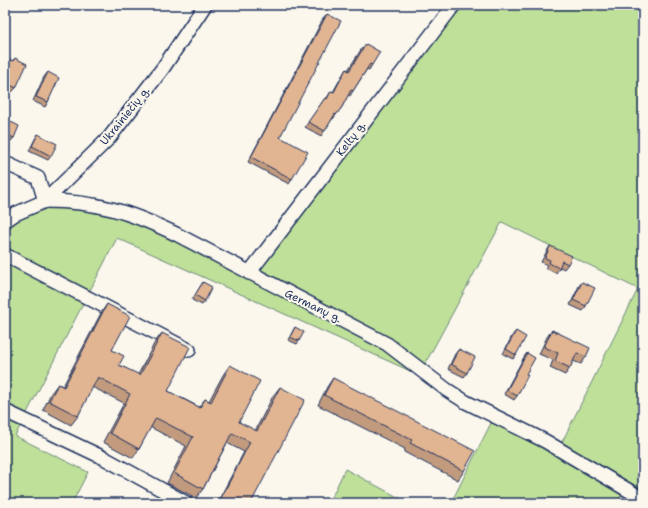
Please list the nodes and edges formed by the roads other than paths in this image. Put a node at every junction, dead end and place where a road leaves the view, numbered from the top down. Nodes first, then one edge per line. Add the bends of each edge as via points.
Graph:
1 (204, 5) edge
2 (454, 5) edge
3 (5, 163) edge
4 (45, 201) junction
5 (5, 221) edge
6 (5, 255) edge
7 (249, 273) junction
8 (189, 350) edge
9 (5, 410) edge
10 (643, 499) edge
11 (186, 503) edge

1 - 4 street, Ukrainiečių g. via 163,68 110,138
2 - 7 street, Keltų g.
3 - 4 street via 38,178
4 - 5 street, Ukrainiečių g. via 14,214
4 - 7 street, Germanų g. via 91,204 135,215
6 - 8 street
7 - 10 street, Germanų g. via 387,344 453,394 565,452
9 - 11 street via 104,458

